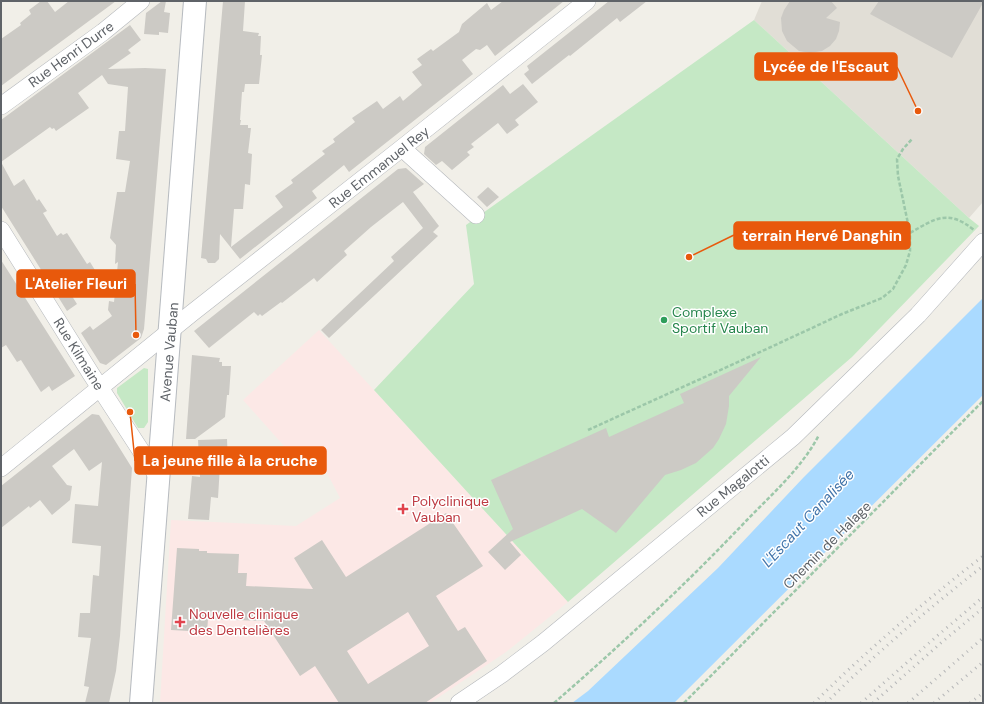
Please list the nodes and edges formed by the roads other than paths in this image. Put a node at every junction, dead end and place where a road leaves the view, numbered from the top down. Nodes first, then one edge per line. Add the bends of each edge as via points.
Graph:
1 (141, 1) edge
2 (195, 1) edge
3 (587, 1) edge
4 (1, 106) edge
5 (402, 148) junction
6 (476, 215) dead end
7 (1, 230) edge
8 (982, 238) edge
9 (170, 332) junction
10 (100, 388) junction
11 (1, 468) edge
12 (158, 477) junction
13 (141, 703) edge
14 (459, 703) edge

1 - 4 street, Rue Henri Durre
2 - 9 street, Avenue Vauban
3 - 5 street, Rue Emmanuel Rey
5 - 6 street
5 - 9 street, Rue Emmanuel Rey
7 - 10 street, Rue Kilmaine
8 - 14 street, Rue Magalotti via 918,315 793,437 543,643
9 - 10 street, Rue Emmanuel Rey
9 - 12 street, Avenue Vauban
10 - 11 street, Rue Emmanuel Rey
10 - 12 street, Rue Kilmaine
12 - 13 street, Avenue Vauban

